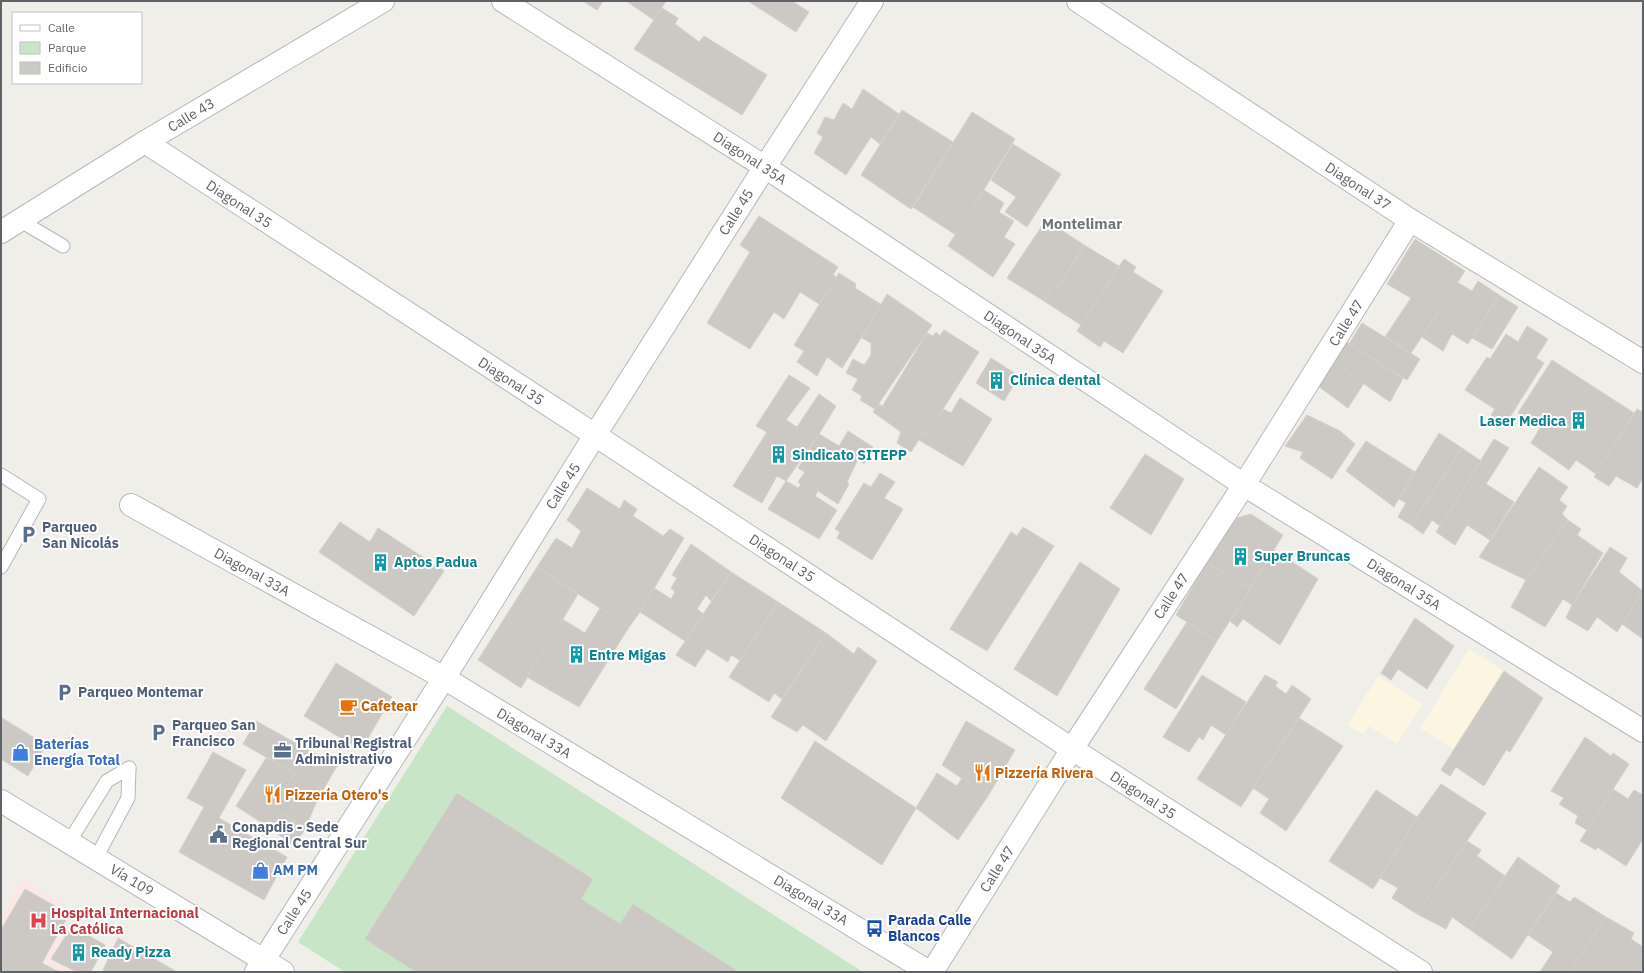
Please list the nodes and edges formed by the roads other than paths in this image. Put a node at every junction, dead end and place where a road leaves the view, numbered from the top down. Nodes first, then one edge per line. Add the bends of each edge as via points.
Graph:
1 (383, 1) edge
2 (503, 1) edge
3 (872, 1) edge
4 (1078, 1) edge
5 (145, 142) junction
6 (765, 167) junction
7 (1410, 220) junction
8 (10, 226) edge
9 (63, 246) dead end
10 (1643, 362) edge
11 (595, 435) junction
12 (1, 476) edge
13 (1244, 485) junction
14 (132, 505) dead end
15 (1, 567) edge
16 (444, 678) junction
17 (1643, 731) edge
18 (1072, 749) junction
19 (1, 801) edge
20 (69, 842) junction
21 (96, 858) junction
22 (260, 966) edge
23 (283, 972) edge
24 (931, 972) edge
25 (1421, 972) edge

1 - 5 street, Calle 43
2 - 6 street, Diagonal 35A
3 - 6 street, Calle 45
4 - 7 street, Diagonal 37
5 - 8 street, Calle 43
5 - 11 street, Diagonal 35
6 - 11 street, Calle 45
6 - 13 street, Diagonal 35A
7 - 10 street, Diagonal 37
7 - 13 street, Calle 47
8 - 9 lane
11 - 16 street, Calle 45
11 - 18 street, Diagonal 35
12 - 15 lane via 39,499
13 - 17 street, Diagonal 35A
13 - 18 street, Calle 47
14 - 16 street, Diagonal 33A
16 - 22 street, Calle 45
16 - 24 street, Diagonal 33A
18 - 24 street, Calle 47
18 - 25 street, Diagonal 35
19 - 20 street, Vía 109
20 - 21 street, Vía 109
20 - 21 lane via 107,781 130,768 128,798
21 - 22 street, Vía 109
22 - 23 street, Vía 109

